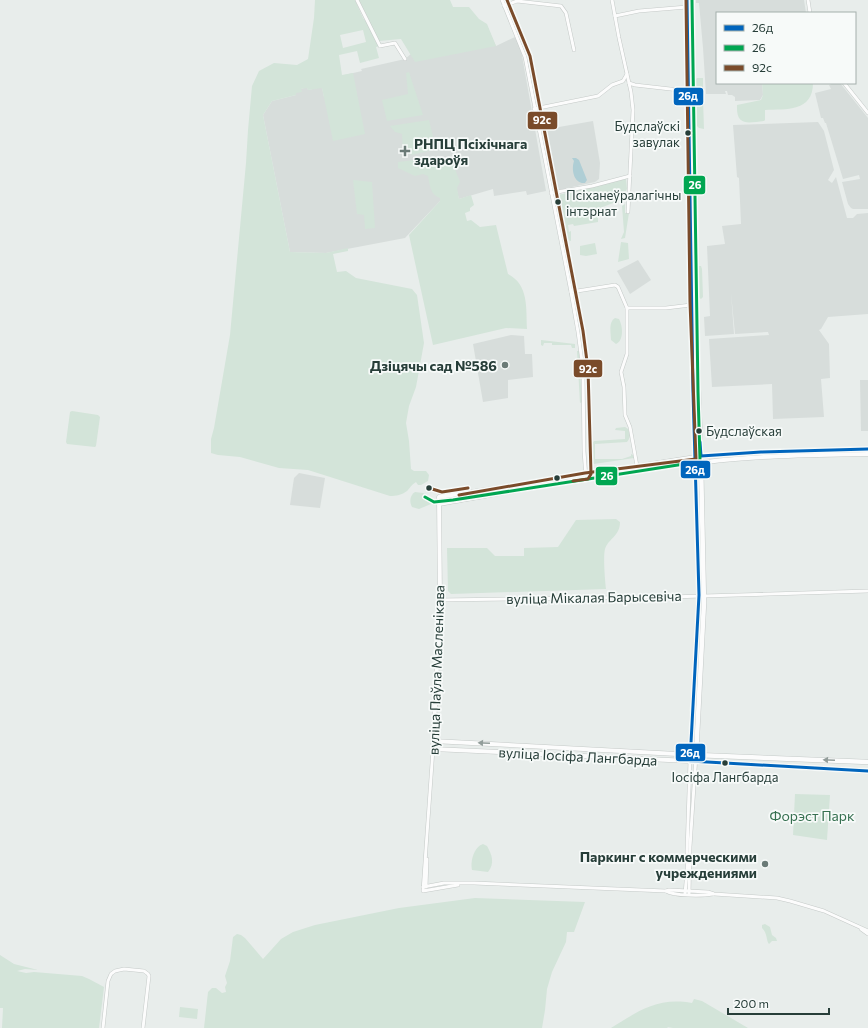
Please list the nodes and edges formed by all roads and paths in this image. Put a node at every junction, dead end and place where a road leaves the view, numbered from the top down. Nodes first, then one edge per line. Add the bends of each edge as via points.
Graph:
1 (357, 0) edge
2 (502, 0) edge
3 (612, 0) edge
4 (686, 0) edge
5 (691, 0) edge
6 (808, 0) edge
7 (504, 6) junction
8 (687, 7) junction
9 (810, 12) edge
10 (615, 16) junction
11 (574, 50) dead end
12 (405, 59) dead end
13 (627, 74) junction
14 (623, 81) junction
15 (629, 83) junction
16 (845, 84) edge
17 (635, 85) junction
18 (688, 91) junction
19 (631, 92) junction
20 (534, 109) junction
21 (868, 113) edge
22 (630, 176) junction
23 (551, 193) junction
24 (628, 212) dead end
25 (571, 292) junction
26 (691, 305) junction
27 (627, 308) junction
28 (868, 449) edge
29 (868, 454) edge
30 (698, 456) junction
31 (698, 463) junction
32 (637, 466) junction
33 (586, 476) junction
34 (439, 504) junction
35 (868, 591) edge
36 (702, 595) junction
37 (440, 600) junction
38 (433, 741) junction
39 (433, 749) junction
40 (693, 754) junction
41 (692, 762) junction
42 (868, 762) edge
43 (868, 771) edge
44 (463, 884) junction
45 (425, 887) junction
46 (687, 893) junction
47 (858, 926) junction
48 (868, 930) edge
49 (868, 934) edge
50 (103, 1028) edge
51 (143, 1028) edge

1 - 12 street via 380,46 395,43
2 - 7 street
3 - 10 street
4 - 8 main road
5 - 30 main road
6 - 9 street
7 - 11 street via 517,1 561,6 566,13
7 - 20 street via 525,57
8 - 10 street
8 - 18 main road
10 - 13 street
13 - 14 street
13 - 15 street
14 - 15 street
14 - 20 street via 612,85 598,96
15 - 17 street
15 - 19 street
16 - 21 street
17 - 18 street
17 - 19 street
18 - 26 main road
19 - 22 street via 633,110
20 - 23 street
22 - 23 street
22 - 24 street
23 - 25 street
25 - 27 street via 615,285
25 - 33 street via 583,369
26 - 27 street
26 - 30 main road via 693,408
27 - 32 street via 627,354 621,372 625,415 630,427
28 - 30 street
29 - 31 street via 762,457
30 - 31 main road
30 - 32 street
31 - 33 street
31 - 36 main road
32 - 33 street
33 - 34 street
33 - 34 street, вуліца Паўла Масленікава via 439,497
34 - 37 street, вуліца Паўла Масленікава
35 - 36 street, вуліца Мікалая Барысевіча
36 - 37 street, вуліца Мікалая Барысевіча
36 - 40 main road
37 - 38 street, вуліца Паўла Масленікава
38 - 39 street, вуліца Паўла Масленікава
40 -> 38 street, вуліца Іосіфа Лангбарда
39 - 41 street, вуліца Іосіфа Лангбарда
39 - 45 street, вуліца Паўла Масленікава
40 - 41 main road
42 -> 40 main road, вуліца Іосіфа Лангбарда
41 - 43 main road, вуліца Іосіфа Лангбарда
41 - 46 street
44 - 45 street via 444,883
44 - 45 street, вуліца Паўла Масленікава via 424,891
44 - 46 street
46 - 47 street via 777,898 824,911
47 - 48 street
47 - 49 street
50 - 51 street via 108,981 111,974 124,969 144,971 149,976

